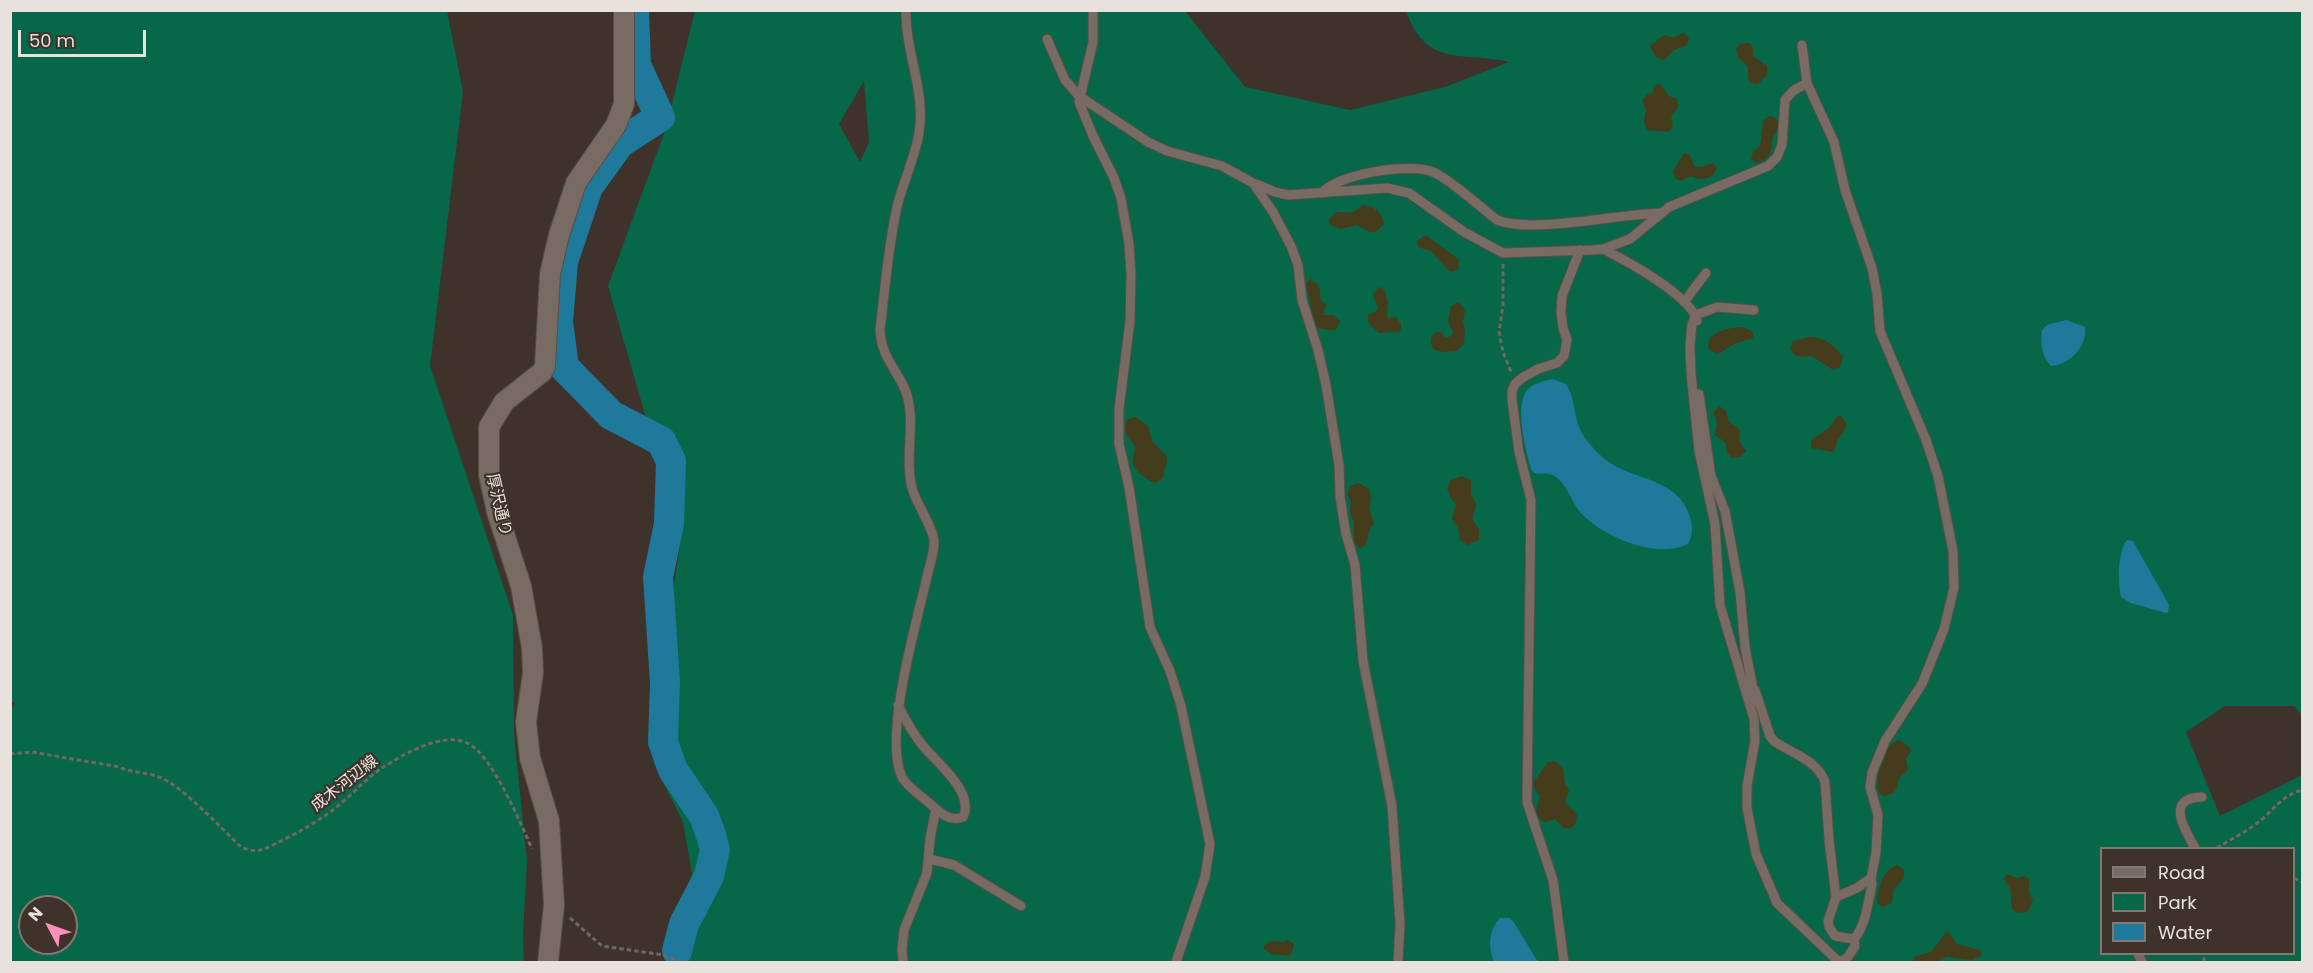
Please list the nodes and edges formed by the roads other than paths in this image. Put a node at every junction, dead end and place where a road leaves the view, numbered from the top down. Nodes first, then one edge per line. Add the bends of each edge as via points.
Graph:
1 (624, 10) edge
2 (906, 10) edge
3 (1093, 10) edge
4 (1047, 39) dead end
5 (1802, 45) dead end
6 (1807, 83) junction
7 (1079, 96) junction
8 (1253, 183) junction
9 (1322, 194) junction
10 (1660, 213) junction
11 (1603, 249) junction
12 (1580, 250) junction
13 (1706, 273) dead end
14 (1684, 302) junction
15 (1754, 310) dead end
16 (1695, 315) junction
17 (1752, 683) junction
18 (898, 705) junction
19 (1754, 719) junction
20 (2202, 797) dead end
21 (936, 809) junction
22 (2194, 847) edge
23 (929, 859) junction
24 (1871, 878) junction
25 (1836, 897) junction
26 (1021, 906) dead end
27 (1854, 939) junction
28 (548, 963) edge
29 (903, 963) edge
30 (1176, 963) edge
31 (1398, 963) edge
32 (1564, 963) edge
33 (1840, 963) edge

1 - 28 street, 厚沢通り via 624,104 616,125 576,183 559,235 550,274 545,366 504,402 489,427 489,475 521,586 532,648 533,673 526,722 530,758 549,821 554,904
2 - 18 lane via 907,39 919,88 919,132 894,225 880,330 881,344 906,393 912,490 935,540
3 - 7 lane via 1093,42
4 - 7 lane via 1065,80
5 - 6 lane
6 - 10 lane via 1785,100 1782,145 1768,166
6 - 24 lane via 1834,141 1848,200 1868,255 1880,331 1938,476 1953,551 1954,588 1944,629 1922,684 1885,741 1870,781 1878,815
7 - 8 lane via 1148,142 1222,166
7 - 30 lane via 1082,111 1114,178 1125,216 1131,275 1119,444 1150,627 1181,706 1210,844 1205,877
8 - 9 lane via 1288,195
8 - 31 lane via 1273,212 1294,256 1326,385 1343,516 1355,566 1363,661 1392,806 1400,924
9 - 10 lane via 1326,188 1354,176 1411,169 1436,173 1503,222 1537,224
9 - 12 lane via 1398,189 1503,253
10 - 11 lane via 1630,239
11 - 12 lane
11 - 14 lane via 1642,270
12 - 32 lane via 1563,296 1562,320 1567,340 1564,356 1515,384 1512,400 1531,500 1527,802 1553,880
13 - 14 lane
14 - 16 lane
15 - 16 lane via 1718,307
16 - 17 lane via 1707,454 1725,511
16 - 19 lane via 1689,346 1692,384 1699,451 1715,524 1720,605
17 - 19 lane
17 - 25 lane via 1770,736 1822,774
18 - 21 lane via 900,772
18 - 21 lane via 921,745 963,793 967,807 958,819
19 - 33 lane via 1747,808 1756,854 1777,903
20 - 22 lane via 2190,799 2179,814
21 - 23 lane
23 - 26 lane via 954,865
23 - 29 lane via 904,930
24 - 25 lane
24 - 27 lane via 1862,927
25 - 27 lane via 1829,927 1835,936
27 - 33 lane via 1855,946

